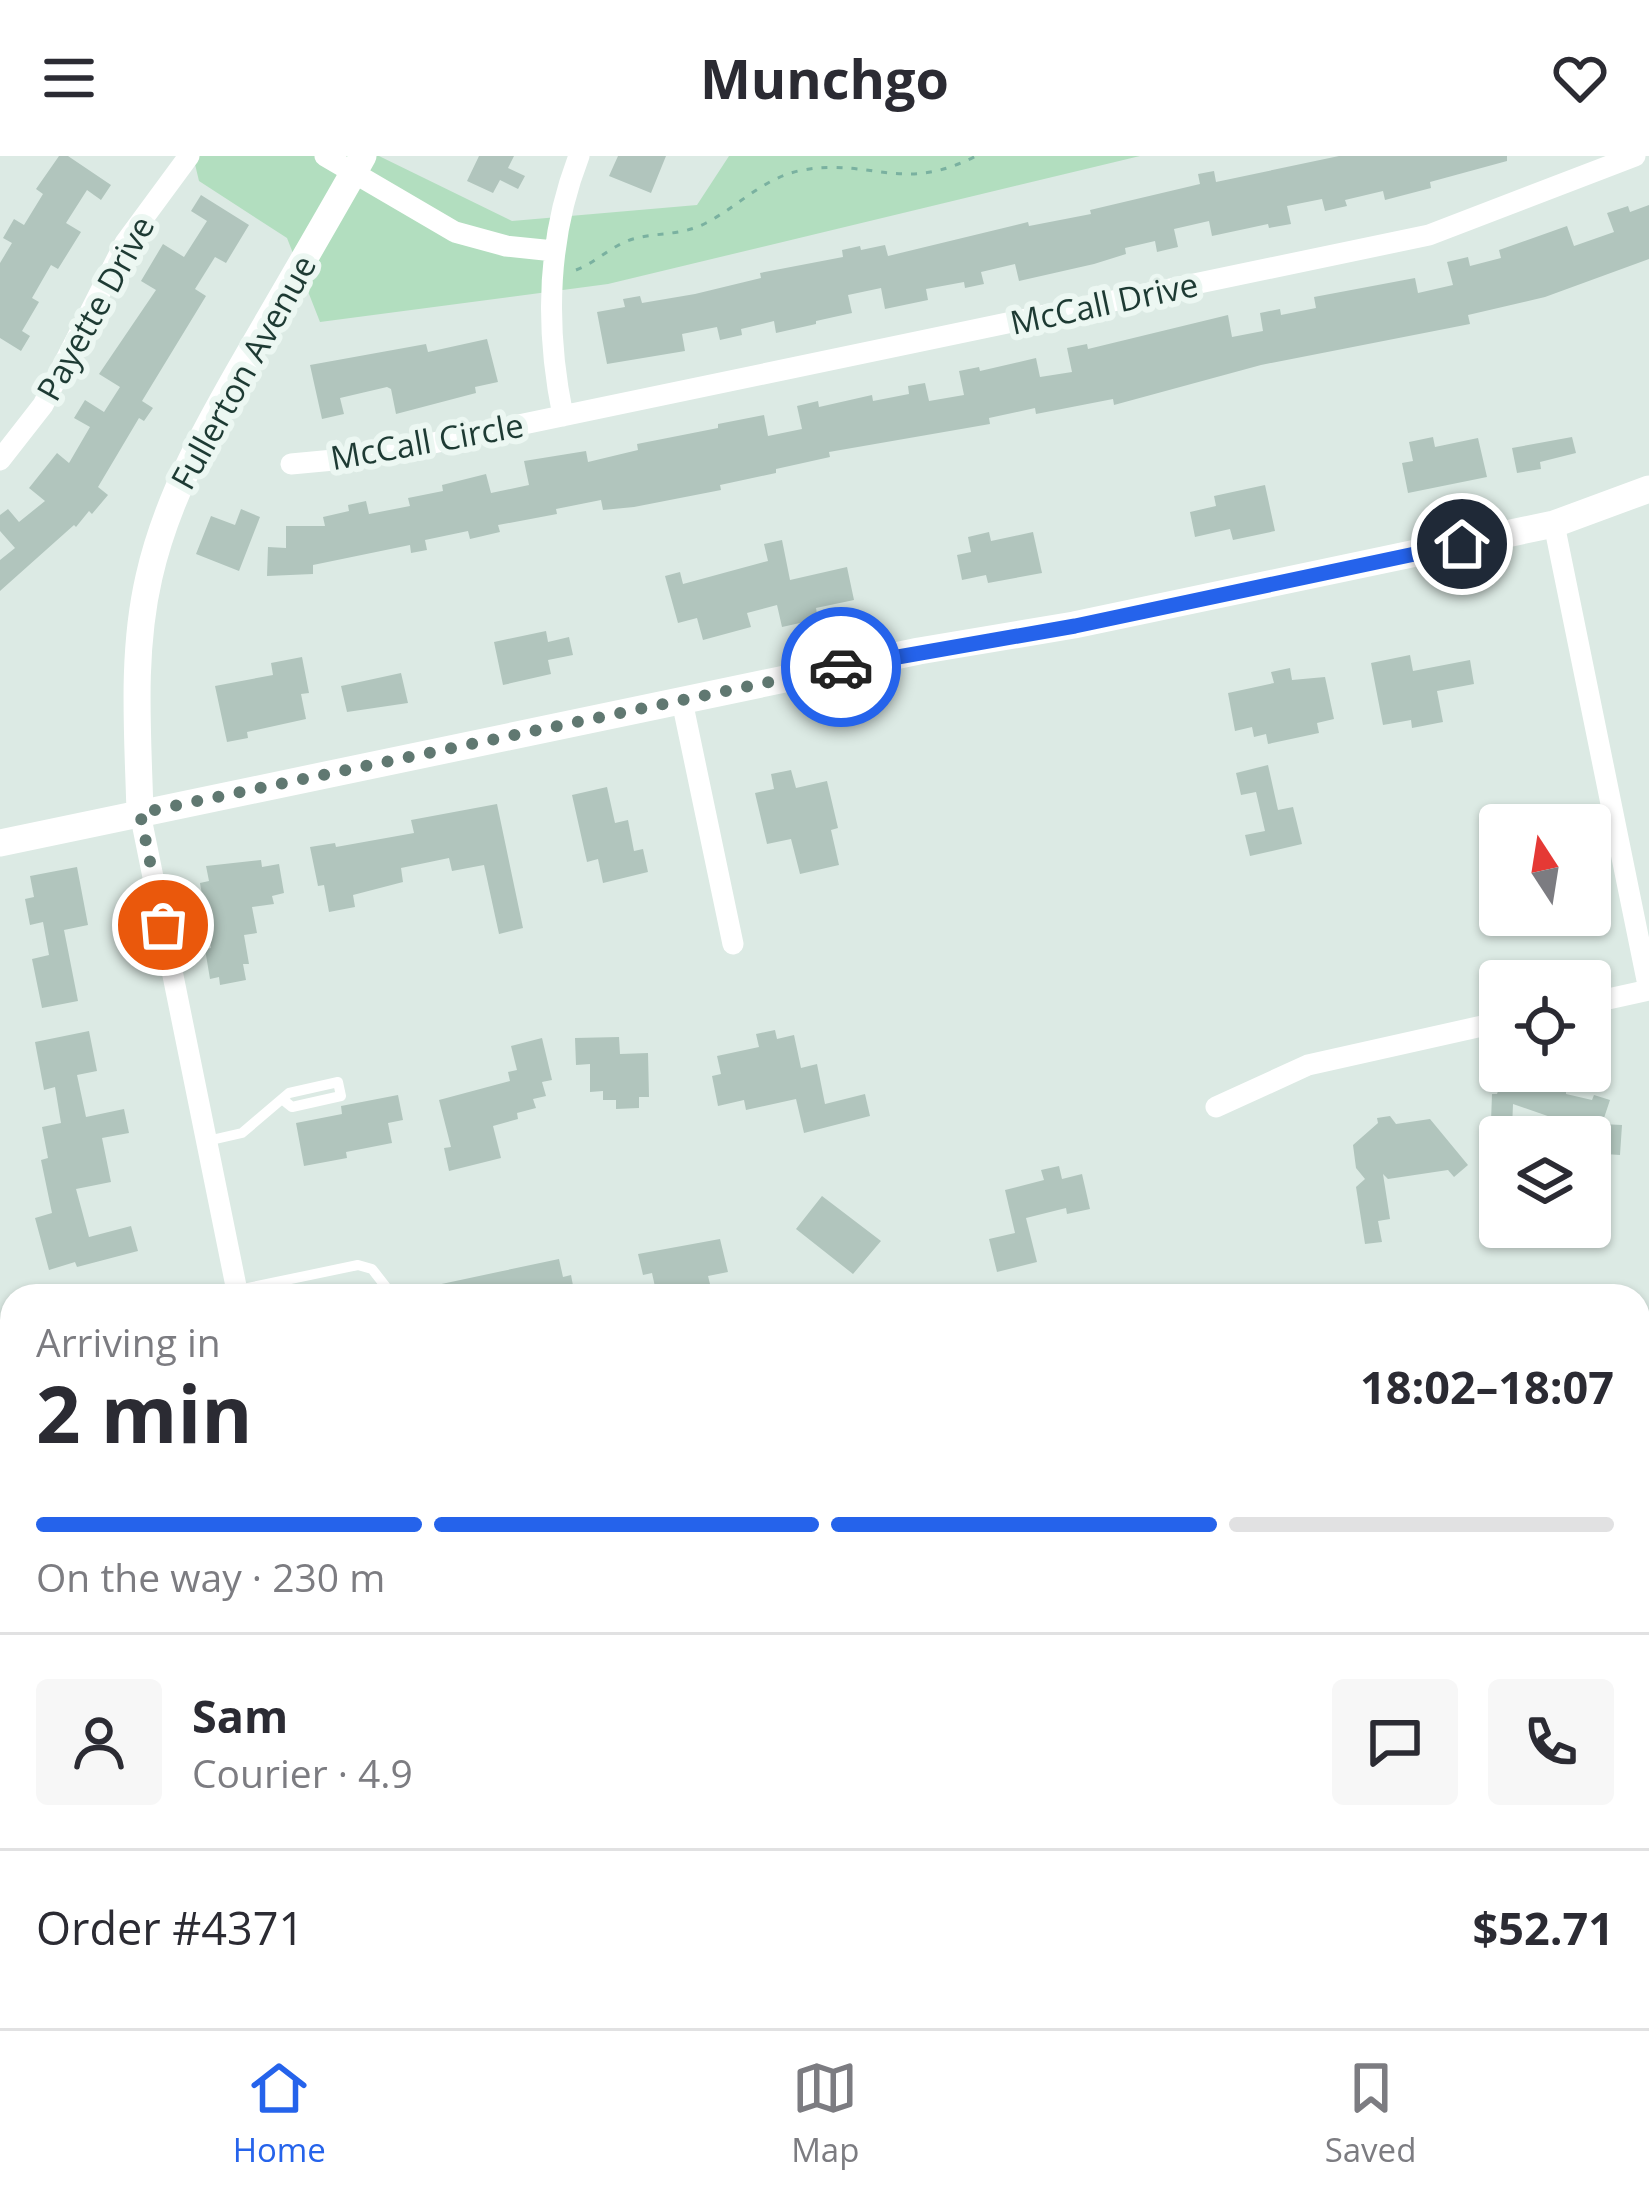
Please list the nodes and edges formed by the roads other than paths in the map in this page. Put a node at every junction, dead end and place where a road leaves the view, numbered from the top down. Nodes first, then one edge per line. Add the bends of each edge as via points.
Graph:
1 (189, 156) edge
2 (326, 156) edge
3 (580, 156) edge
4 (1635, 156) edge
5 (358, 165) edge
6 (560, 260) junction
7 (563, 416) junction
8 (0, 460) edge
9 (291, 464) dead end
10 (1649, 490) edge
11 (1554, 524) junction
12 (682, 700) junction
13 (140, 813) junction
14 (0, 843) edge
15 (733, 944) dead end
16 (1649, 990) edge
17 (1611, 998) edge
18 (1479, 1027) edge
19 (281, 1100) junction
20 (1216, 1107) dead end
21 (207, 1142) junction
22 (236, 1284) edge
23 (277, 1284) edge
24 (384, 1284) edge

1 - 8 street, Payette Drive via 125,243 43,405
2 - 5 street
3 - 6 street
4 - 7 street, McCall Drive via 1429,235
5 - 6 street via 455,232
5 - 13 street, Fullerton Avenue via 208,425 166,516 138,651
6 - 7 street via 551,332
7 - 9 street, McCall Circle via 366,457
10 - 11 street
11 - 12 street
11 - 16 street
12 - 13 street
12 - 15 street
13 - 14 street
13 - 21 street
16 - 17 street
18 - 20 street via 1308,1065
19 - 19 lane via 338,1082 341,1096 292,1107
19 - 21 lane via 242,1133
21 - 22 street
23 - 24 lane via 358,1265

